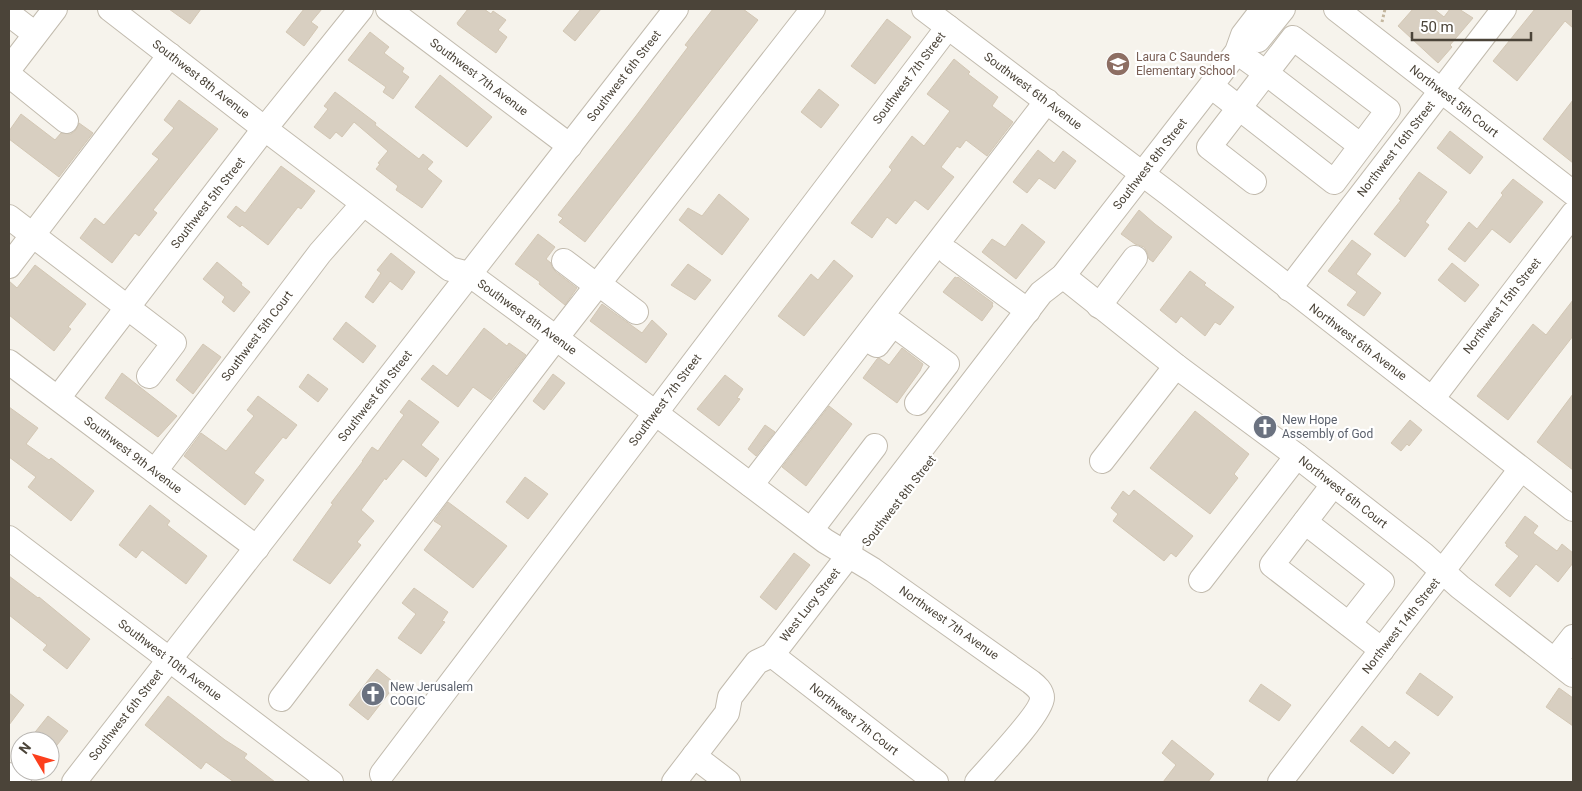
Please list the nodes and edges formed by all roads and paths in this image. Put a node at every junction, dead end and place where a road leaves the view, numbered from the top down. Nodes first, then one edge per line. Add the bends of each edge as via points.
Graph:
1 (55, 9) edge
2 (110, 9) edge
3 (361, 9) edge
4 (388, 9) edge
5 (812, 9) edge
6 (924, 9) edge
7 (1262, 9) edge
8 (1282, 9) edge
9 (1336, 9) edge
10 (1504, 9) edge
11 (666, 12) edge
12 (9, 14) edge
13 (948, 27) junction
14 (36, 34) junction
15 (1237, 52) junction
16 (170, 55) junction
17 (9, 69) edge
18 (1266, 73) junction
19 (9, 75) edge
20 (1210, 86) junction
21 (1441, 90) junction
22 (1047, 101) junction
23 (1239, 109) junction
24 (66, 121) dead end
25 (265, 129) junction
26 (570, 146) junction
27 (1362, 146) junction
28 (1142, 174) junction
29 (1254, 182) dead end
30 (1573, 193) edge
31 (364, 204) junction
32 (1573, 214) edge
33 (9, 216) edge
34 (33, 234) junction
35 (949, 253) dead end
36 (1136, 258) dead end
37 (564, 260) dead end
38 (9, 266) edge
39 (469, 274) junction
40 (1063, 276) junction
41 (598, 285) junction
42 (1288, 288) junction
43 (1099, 306) junction
44 (128, 307) junction
45 (1028, 311) junction
46 (636, 312) dead end
47 (866, 337) junction
48 (556, 338) junction
49 (9, 362) edge
50 (1176, 366) junction
51 (941, 372) junction
52 (149, 376) dead end
53 (965, 391) junction
54 (58, 398) junction
55 (1432, 398) junction
56 (917, 403) dead end
57 (656, 413) junction
58 (875, 446) dead end
59 (1297, 456) junction
60 (1102, 461) dead end
61 (1521, 469) junction
62 (155, 471) junction
63 (751, 485) junction
64 (1333, 485) junction
65 (1573, 509) edge
66 (1305, 522) junction
67 (810, 530) junction
68 (9, 538) edge
69 (257, 548) junction
70 (849, 555) junction
71 (1443, 572) junction
72 (1202, 580) dead end
73 (1349, 624) junction
74 (1573, 637) edge
75 (1382, 650) junction
76 (772, 655) junction
77 (170, 659) junction
78 (1564, 668) edge
79 (281, 699) dead end
80 (694, 756) junction
81 (382, 774) dead end
82 (9, 775) edge
83 (19, 782) edge
84 (74, 782) edge
85 (331, 782) edge
86 (674, 782) edge
87 (728, 782) edge
88 (936, 782) edge
89 (977, 782) edge
90 (1280, 782) edge

1 - 14 street
2 - 16 street, Southwest 8th Avenue
3 - 25 street, Southwest 5th Street
4 - 26 street, Southwest 7th Avenue
5 - 41 street
6 - 13 street, Southwest 6th Avenue
7 - 15 street, Southwest 8th Street via 1242,35
8 - 15 street, Southwest 8th Street via 1258,40
9 - 21 street, Northwest 5th Court
10 - 21 street, Northwest 16th Street
11 - 26 street, Southwest 6th Street
12 - 14 street
13 - 22 street, Southwest 6th Avenue
13 - 57 street, Southwest 7th Street
14 - 17 street
15 - 18 street
15 - 20 street, Southwest 8th Street
16 - 25 street, Southwest 8th Avenue
16 - 34 street
18 - 23 street
18 - 27 street
18 - 27 street via 1293,38 1388,110
19 - 24 street
20 - 23 street
20 - 28 street, Southwest 8th Street
21 - 30 street, Northwest 5th Court
21 - 42 street, Northwest 16th Street
22 - 28 street, Southwest 6th Avenue
22 - 47 street
23 - 27 street via 1334,182
23 - 29 street via 1209,147
25 - 31 street, Southwest 8th Avenue
25 - 44 street, Southwest 5th Street
26 - 39 street, Southwest 6th Street
28 - 40 street, Southwest 8th Street
28 - 42 street, Northwest 6th Avenue
31 - 39 street, Southwest 8th Avenue via 450,269
31 - 62 street, Southwest 5th Court via 320,253
32 - 55 street, Northwest 15th Street
33 - 34 street
34 - 38 street
34 - 44 street
35 - 45 street
36 - 43 street
37 - 41 street
39 - 48 street, Southwest 8th Avenue
39 - 69 street, Southwest 6th Street
40 - 43 street, Northwest 6th Court
40 - 45 street, Southwest 8th Street via 1041,293
40 - 70 street, Southwest 8th Street via 1054,303 861,551
41 - 46 street
41 - 48 street
42 - 55 street, Northwest 6th Avenue
43 - 50 street, Northwest 6th Court
44 - 52 street via 174,343
44 - 54 street, Southwest 5th Street
45 - 53 street, Southwest 8th Street
47 - 51 street via 877,345 893,324
47 - 63 street
48 - 57 street, Southwest 8th Avenue
48 - 79 street
49 - 54 street, Southwest 9th Avenue
50 - 59 street, Northwest 6th Court
50 - 60 street
51 - 53 street
51 - 56 street
53 - 70 street, Southwest 8th Street via 852,539
54 - 62 street, Southwest 9th Avenue
55 - 61 street, Northwest 6th Avenue
57 - 63 street, Southwest 8th Avenue
57 - 81 street, Southwest 7th Street
58 - 67 street
59 - 64 street, Northwest 6th Court
59 - 72 street
61 - 65 street, Northwest 6th Avenue
61 - 71 street, Northwest 14th Street
62 - 69 street, Southwest 9th Avenue
63 - 67 street, Southwest 8th Avenue
64 - 66 street
64 - 71 street, Northwest 6th Court
66 - 73 street via 1382,582
66 - 73 street via 1272,565
67 - 70 street, Southwest 8th Avenue
68 - 77 street, Southwest 10th Avenue
69 - 77 street, Southwest 6th Street
70 - 76 street, West Lucy Street
70 - 89 street, Northwest 7th Avenue via 1038,688 1042,698 1032,718
71 - 75 street, Northwest 14th Street
71 - 78 street, Northwest 6th Court
73 - 75 street
74 - 78 street
75 - 90 street, Northwest 14th Street
76 - 80 street, West Lucy Street via 757,662 730,697 727,713
76 - 88 street, Northwest 7th Court
77 - 84 street, Southwest 6th Street
77 - 85 street, Southwest 10th Avenue
80 - 86 street, West Lucy Street
80 - 87 street
82 - 83 street

